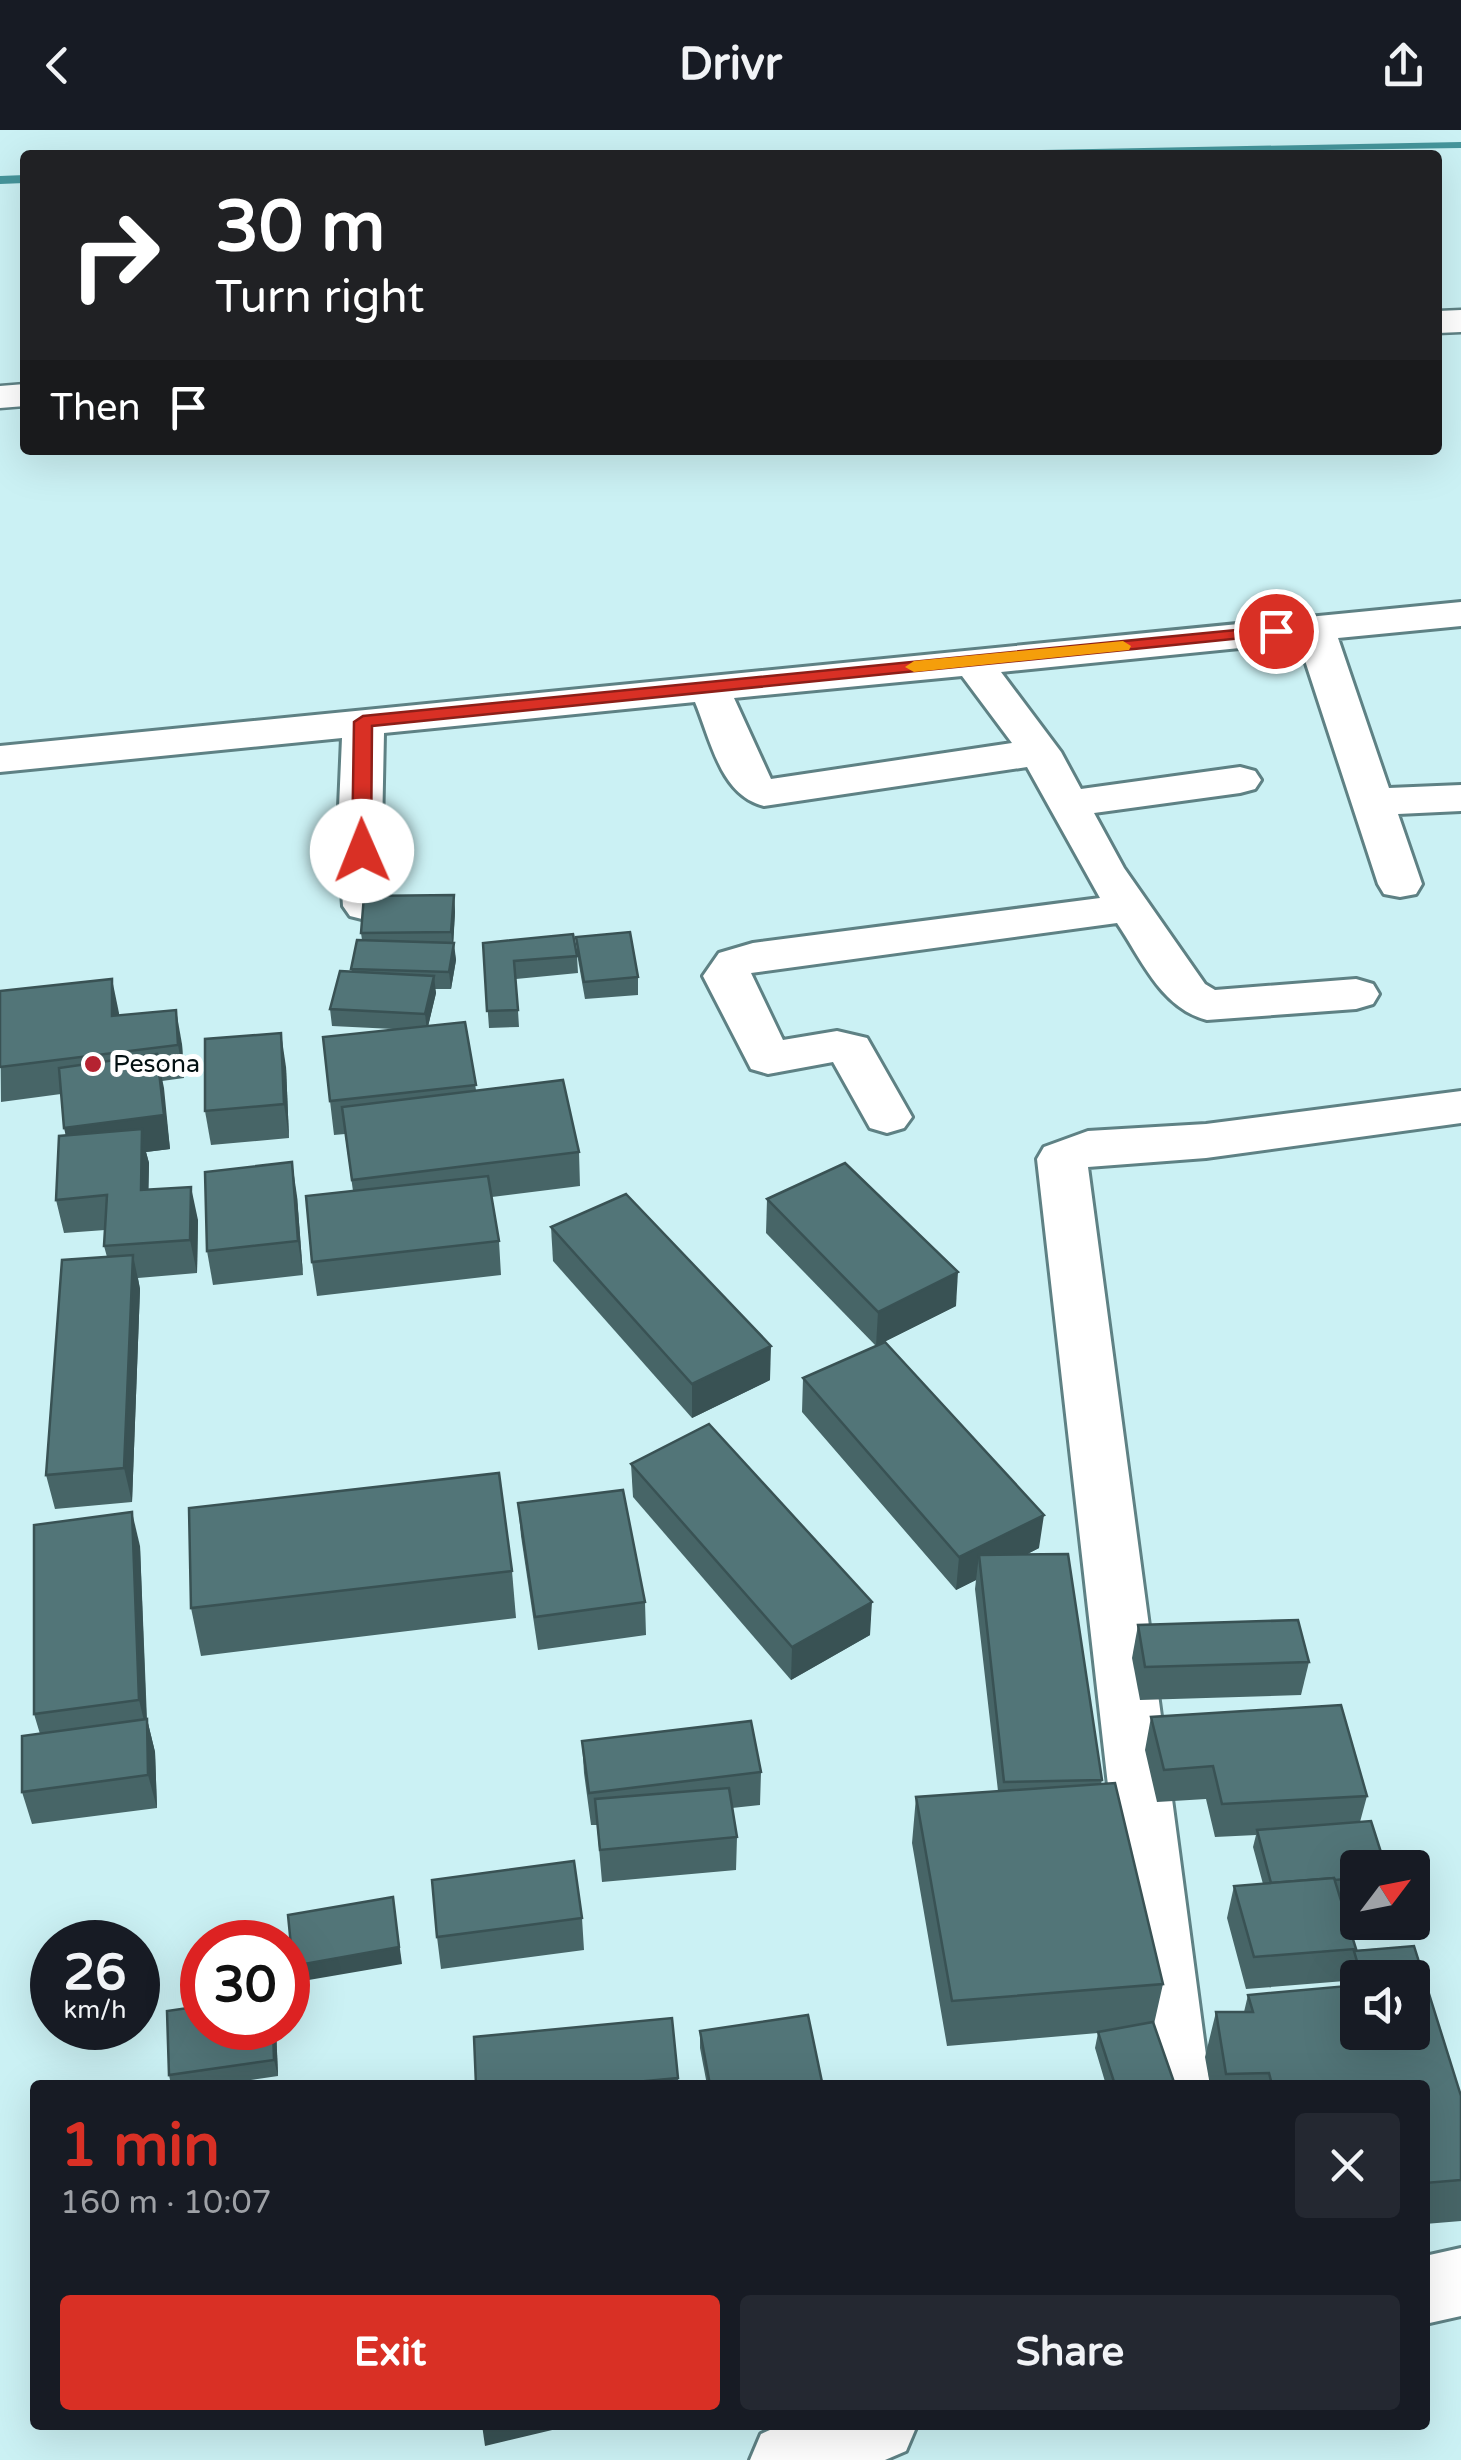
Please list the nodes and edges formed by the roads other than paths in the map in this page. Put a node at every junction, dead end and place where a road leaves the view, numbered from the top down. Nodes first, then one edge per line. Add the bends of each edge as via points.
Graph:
1 (1461, 614) edge
2 (1314, 627) junction
3 (972, 661) junction
4 (709, 688) junction
5 (363, 722) junction
6 (1040, 752) junction
7 (0, 759) edge
8 (1240, 780) dead end
9 (1461, 798) edge
10 (1371, 802) junction
11 (1068, 804) junction
12 (1400, 884) dead end
13 (366, 906) edge
14 (1129, 908) junction
15 (1356, 994) dead end
16 (1461, 1107) edge
17 (887, 1117) dead end
18 (1175, 2080) edge
19 (1461, 2282) edge
20 (1430, 2289) edge
21 (867, 2430) edge
22 (787, 2460) edge

1 - 2 street
2 - 3 street
2 - 10 street
3 - 4 street
3 - 6 street
4 - 5 street
4 - 6 street via 751,785 764,793
5 - 7 street
5 - 13 street
6 - 11 street
8 - 11 street
9 - 10 street
10 - 12 street
11 - 14 street
14 - 15 street via 1171,973 1207,1005
14 - 17 street via 753,957 730,968 726,976 768,1058 850,1049
16 - 18 street via 1206,1141 1088,1148 1062,1159
19 - 20 street
21 - 22 street

